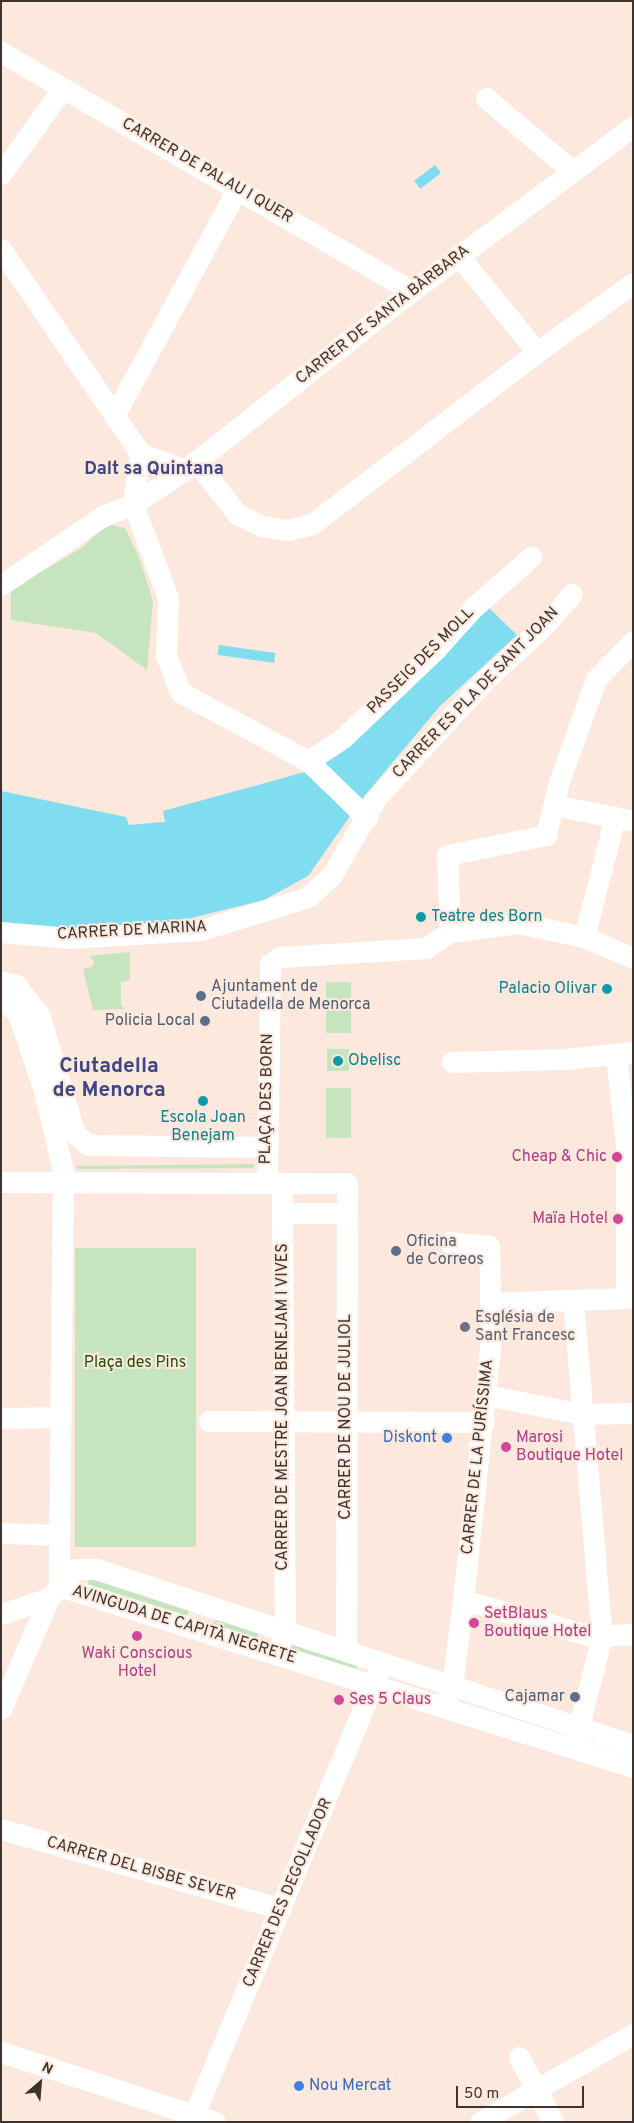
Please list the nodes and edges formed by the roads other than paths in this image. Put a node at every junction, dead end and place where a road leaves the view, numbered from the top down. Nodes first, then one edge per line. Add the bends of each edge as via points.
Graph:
1 (1, 52) edge
2 (63, 88) junction
3 (486, 98) dead end
4 (633, 126) edge
5 (572, 171) junction
6 (1, 174) edge
7 (237, 189) junction
8 (1, 249) edge
9 (459, 256) junction
10 (633, 283) edge
11 (412, 291) junction
12 (537, 352) junction
13 (114, 416) junction
14 (140, 453) junction
15 (190, 466) junction
16 (133, 504) junction
17 (531, 557) dead end
18 (1, 585) edge
19 (571, 594) dead end
20 (633, 641) edge
21 (311, 764) junction
22 (554, 805) junction
23 (362, 813) junction
24 (624, 819) edge
25 (1, 932) edge
26 (450, 932) junction
27 (584, 937) junction
28 (633, 958) edge
29 (1, 981) edge
30 (1, 998) edge
31 (624, 1054) edge
32 (452, 1062) dead end
33 (267, 1147) junction
34 (1, 1182) edge
35 (63, 1182) junction
36 (274, 1183) junction
37 (347, 1183) joint
38 (282, 1213) junction
39 (347, 1213) junction
40 (630, 1229) edge
41 (449, 1242) dead end
42 (573, 1301) junction
43 (490, 1303) junction
44 (486, 1395) junction
45 (633, 1413) edge
46 (582, 1414) junction
47 (1, 1418) edge
48 (61, 1418) junction
49 (283, 1419) junction
50 (208, 1420) dead end
51 (346, 1420) junction
52 (484, 1422) junction
53 (1, 1533) edge
54 (60, 1535) junction
55 (54, 1592) junction
56 (462, 1600) junction
57 (208, 1606) junction
58 (1, 1614) edge
59 (202, 1630) junction
60 (284, 1631) junction
61 (633, 1634) edge
62 (602, 1636) junction
63 (346, 1651) junction
64 (277, 1654) junction
65 (381, 1662) junction
66 (376, 1686) junction
67 (452, 1686) junction
68 (444, 1708) junction
69 (1, 1709) edge
70 (578, 1727) junction
71 (633, 1745) edge
72 (574, 1748) junction
73 (633, 1767) edge
74 (1, 1830) edge
75 (281, 1909) junction
76 (633, 2034) edge
77 (1, 2052) edge
78 (519, 2057) dead end
79 (536, 2090) junction
80 (193, 2118) edge
81 (215, 2122) edge
82 (480, 2122) edge
83 (553, 2122) edge

1 - 2 street, CARRER DE PALAU I QUER
2 - 6 street
2 - 7 street, CARRER DE PALAU I QUER
3 - 5 street
4 - 5 street, CARRER DE SANTA BÀRBARA
5 - 9 street, CARRER DE SANTA BÀRBARA
7 - 11 street, CARRER DE PALAU I QUER
7 - 13 street
8 - 13 street
9 - 11 street, CARRER DE SANTA BÀRBARA
9 - 12 street
10 - 12 street
11 - 15 street, CARRER DE SANTA BÀRBARA
12 - 15 street via 312,524 288,530 262,526 237,514
13 - 14 street
14 - 15 street
14 - 16 street
15 - 16 street, CARRER DE SANTA BÀRBARA
16 - 18 street, CARRER DE SANTA BÀRBARA via 103,516
16 - 21 street via 168,598 166,655 180,692
17 - 21 street, PASSEIG DES MOLL via 474,607 436,649 343,738
19 - 23 street, CARRER ES PLA DE SANT JOAN via 547,623 483,682
20 - 22 street via 596,679
21 - 23 street
22 - 24 street
22 - 26 street via 546,835 447,855
23 - 25 street, CARRER DE MARINA via 332,875 308,897 201,930 70,938
24 - 27 street
26 - 27 street via 518,923
26 - 33 street, PLAÇA DES BORN via 426,948 280,957 270,964
27 - 28 street
29 - 33 street via 16,985 39,1014 75,1134 88,1145
30 - 35 street via 18,1014 44,1091 58,1137
31 - 32 street
31 - 40 street
33 - 36 street, PLAÇA DES BORN
34 - 35 street
35 - 36 street, PLAÇA DES BORN
35 - 48 street
36 - 37 street, PLAÇA DES BORN
36 - 38 street, CARRER DE MESTRE JOAN BENEJAM I VIVES
37 - 39 street, CARRER DE NOU DE JULIOL
38 - 39 street
38 - 49 street, CARRER DE MESTRE JOAN BENEJAM I VIVES
39 - 51 street, CARRER DE NOU DE JULIOL
40 - 42 street via 626,1298
41 - 43 street, CARRER DE LA PURÍSSIMA via 490,1246
42 - 43 street
42 - 46 street
43 - 44 street, CARRER DE LA PURÍSSIMA
44 - 46 street
44 - 52 street, CARRER DE LA PURÍSSIMA
45 - 46 street
46 - 62 street
47 - 48 street
48 - 54 street
49 - 50 street
49 - 51 street
49 - 60 street, CARRER DE MESTRE JOAN BENEJAM I VIVES
51 - 52 street
51 - 63 street, CARRER DE NOU DE JULIOL
52 - 56 street, CARRER DE LA PURÍSSIMA
53 - 54 street
54 - 55 street
55 - 57 street, AVINGUDA DE CAPITÀ NEGRETE via 75,1569 96,1569
55 - 58 street
55 - 59 street, AVINGUDA DE CAPITÀ NEGRETE
55 - 69 street
56 - 62 street
56 - 67 street, CARRER DE LA PURÍSSIMA
57 - 59 street
57 - 60 street, AVINGUDA DE CAPITÀ NEGRETE
59 - 64 street, AVINGUDA DE CAPITÀ NEGRETE
60 - 63 street, AVINGUDA DE CAPITÀ NEGRETE
60 - 64 street, CARRER DE MESTRE JOAN BENEJAM I VIVES
61 - 62 street
62 - 70 street
63 - 65 street, AVINGUDA DE CAPITÀ NEGRETE
64 - 66 street, AVINGUDA DE CAPITÀ NEGRETE
65 - 66 street, CARRER DES DEGOLLADOR
65 - 67 street, AVINGUDA DE CAPITÀ NEGRETE
66 - 68 street, AVINGUDA DE CAPITÀ NEGRETE
66 - 75 street, CARRER DES DEGOLLADOR
67 - 68 street, CARRER DE LA PURÍSSIMA
67 - 70 street, AVINGUDA DE CAPITÀ NEGRETE
68 - 72 street, AVINGUDA DE CAPITÀ NEGRETE
70 - 71 street, AVINGUDA DE CAPITÀ NEGRETE
70 - 72 street
72 - 73 street, AVINGUDA DE CAPITÀ NEGRETE
74 - 75 street, CARRER DEL BISBE SEVER
75 - 80 street, CARRER DES DEGOLLADOR
76 - 79 street
77 - 80 street
78 - 79 street
79 - 82 street
79 - 83 street
80 - 81 street

